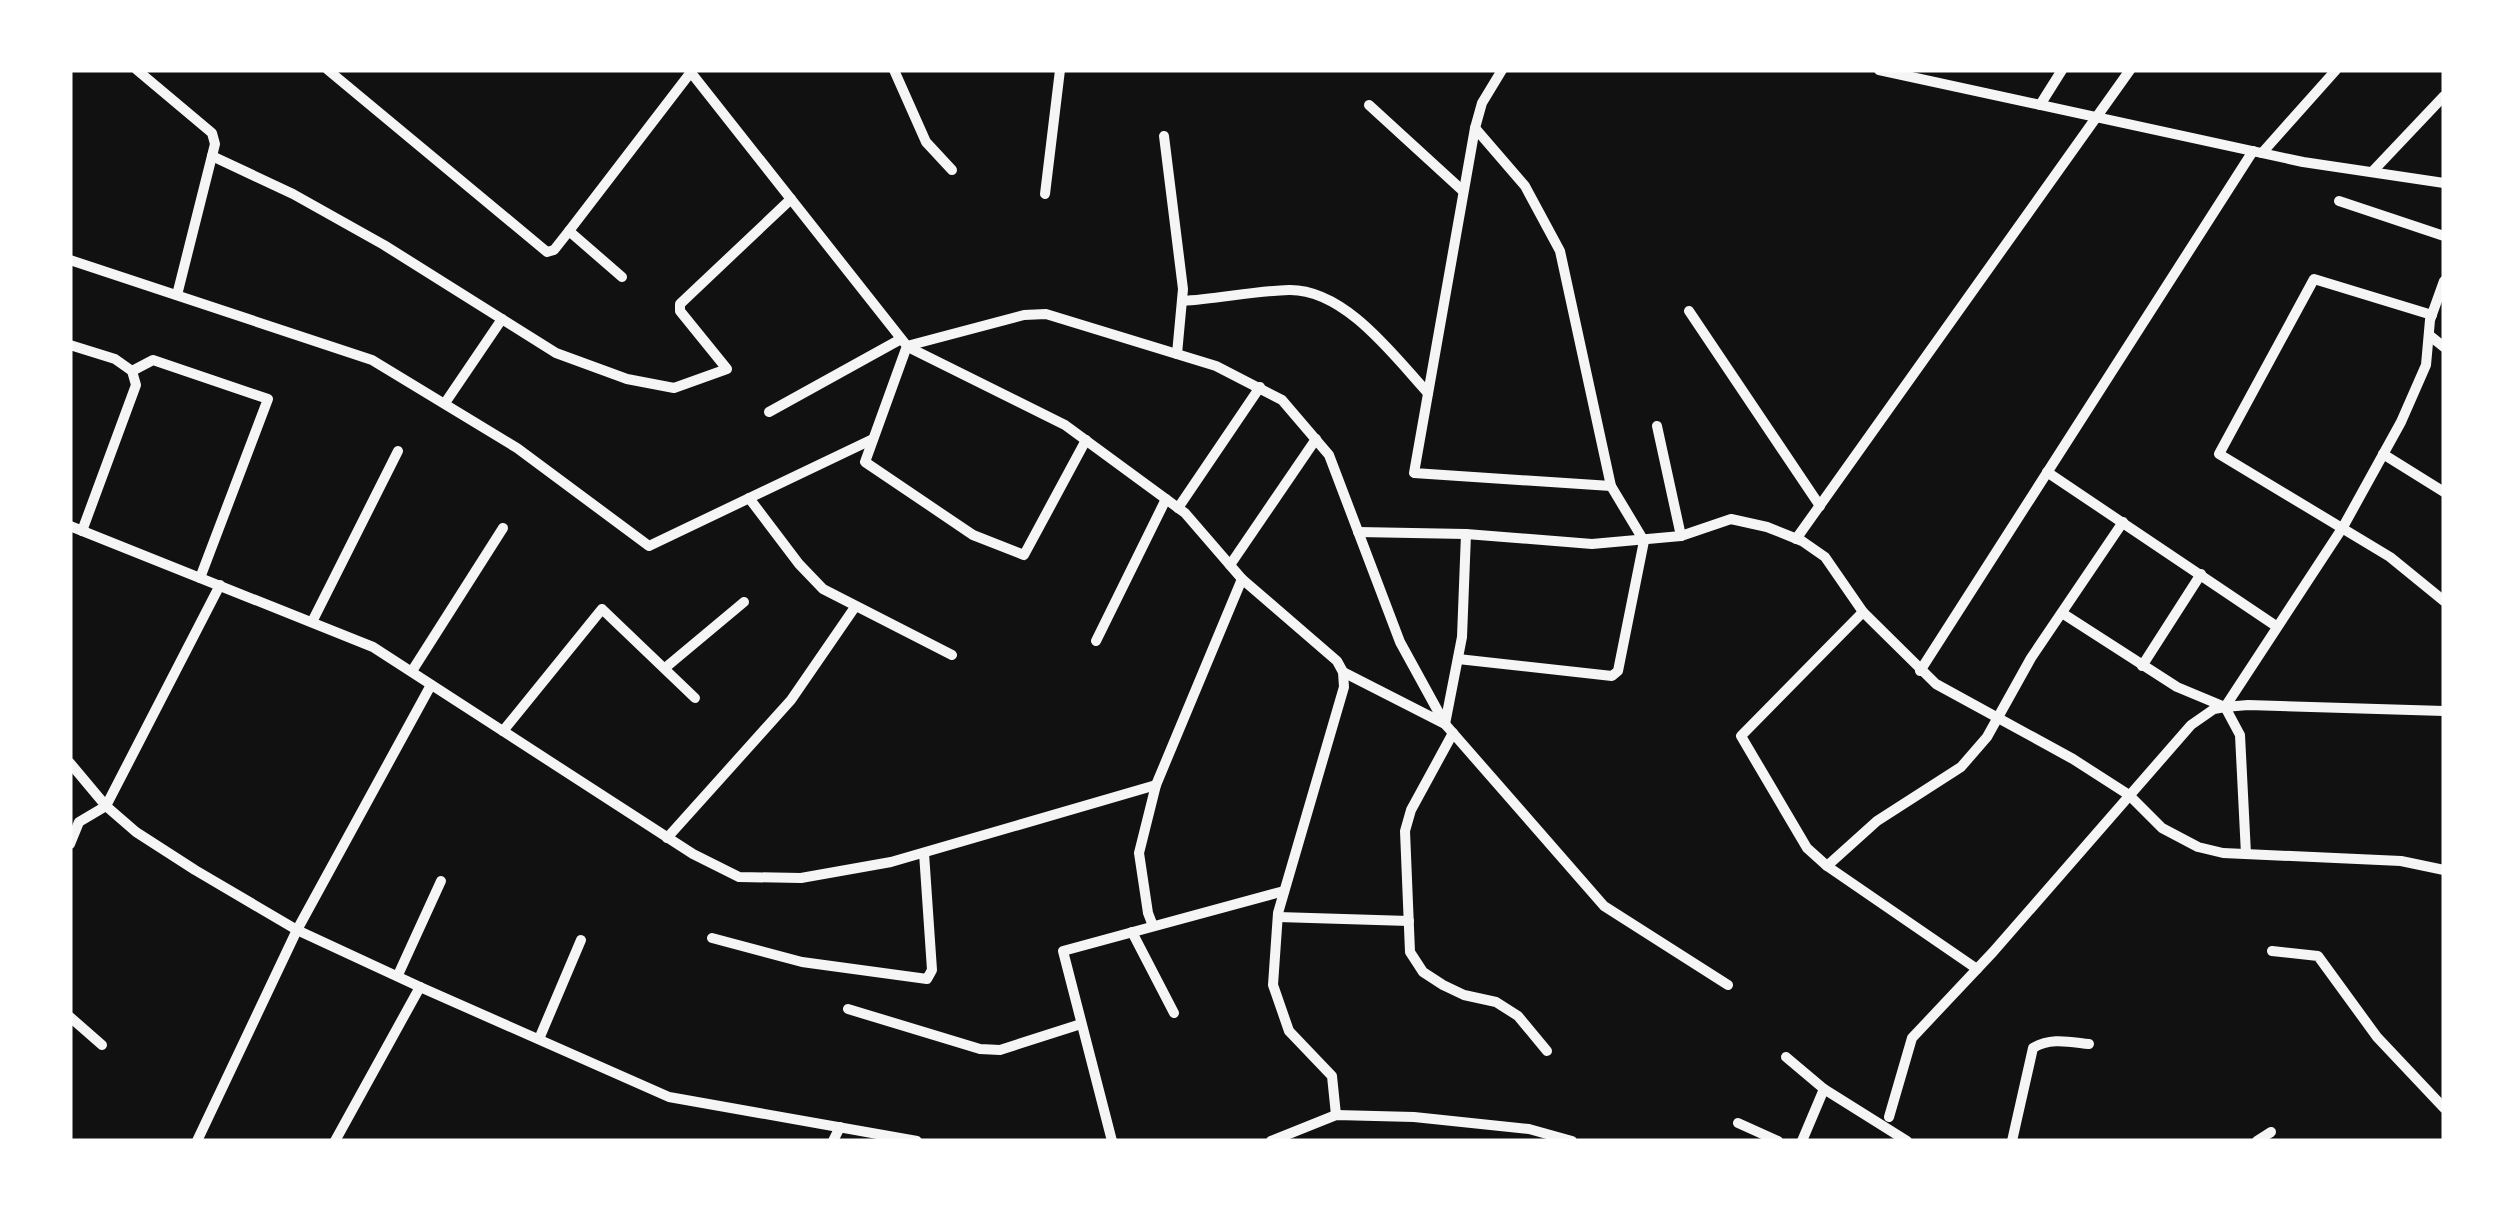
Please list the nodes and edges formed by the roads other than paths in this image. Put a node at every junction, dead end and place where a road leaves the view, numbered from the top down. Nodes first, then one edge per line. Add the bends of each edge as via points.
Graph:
1 (137, 70) edge
2 (328, 70) edge
3 (894, 70) edge
4 (1060, 70) edge
5 (1502, 70) edge
6 (1879, 70) edge
7 (2062, 70) edge
8 (2130, 70) edge
9 (2336, 70) edge
10 (691, 71) edge
11 (2444, 96) edge
12 (1369, 105) dead end
13 (2040, 105) junction
14 (2098, 118) junction
15 (1474, 128) junction
16 (1164, 136) dead end
17 (2257, 152) junction
18 (212, 156) junction
19 (952, 170) dead end
20 (2372, 172) junction
21 (2444, 183) edge
22 (1463, 192) junction
23 (1046, 194) dead end
24 (791, 199) junction
25 (2338, 200) dead end
26 (569, 231) junction
27 (2444, 236) edge
28 (70, 260) edge
29 (622, 277) dead end
30 (2444, 281) edge
31 (177, 295) junction
32 (1182, 302) junction
33 (1689, 311) dead end
34 (2432, 315) junction
35 (502, 319) junction
36 (2428, 335) junction
37 (904, 342) junction
38 (70, 345) edge
39 (2444, 347) edge
40 (1176, 354) junction
41 (132, 370) junction
42 (1260, 388) junction
43 (1428, 393) junction
44 (446, 403) junction
45 (769, 412) dead end
46 (1657, 426) dead end
47 (873, 438) junction
48 (1316, 438) junction
49 (1086, 440) junction
50 (398, 451) dead end
51 (2383, 454) junction
52 (2047, 472) junction
53 (1611, 486) junction
54 (2444, 492) edge
55 (749, 498) junction
56 (1166, 499) junction
57 (1820, 506) junction
58 (1178, 508) junction
59 (2124, 522) junction
60 (2343, 527) junction
61 (76, 528) edge
62 (503, 528) dead end
63 (1358, 532) junction
64 (1466, 534) junction
65 (1681, 536) junction
66 (1796, 539) junction
67 (1644, 541) junction
68 (1230, 565) junction
69 (2201, 574) junction
70 (200, 578) junction
71 (1242, 579) junction
72 (220, 585) junction
73 (2444, 601) edge
74 (744, 602) dead end
75 (855, 607) junction
76 (1862, 612) junction
77 (2062, 612) junction
78 (312, 622) junction
79 (2276, 626) junction
80 (1096, 640) dead end
81 (952, 655) dead end
82 (1458, 660) junction
83 (2142, 666) junction
84 (664, 668) junction
85 (412, 671) junction
86 (1920, 671) junction
87 (1343, 672) junction
88 (431, 685) junction
89 (695, 698) dead end
90 (2225, 707) junction
91 (2444, 711) edge
92 (1996, 718) junction
93 (1449, 729) junction
94 (503, 731) junction
95 (70, 764) edge
96 (1156, 785) junction
97 (2129, 795) junction
98 (106, 806) junction
99 (667, 838) junction
100 (70, 844) edge
101 (924, 852) junction
102 (2246, 854) junction
103 (1826, 866) junction
104 (2444, 870) edge
105 (441, 881) dead end
106 (1284, 891) junction
107 (1278, 917) junction
108 (1409, 922) junction
109 (1153, 926) junction
110 (297, 930) junction
111 (1132, 932) junction
112 (712, 938) dead end
113 (581, 940) dead end
114 (2272, 951) dead end
115 (1977, 969) junction
116 (398, 976) junction
117 (1728, 985) dead end
118 (420, 987) junction
119 (848, 1009) dead end
120 (1174, 1013) dead end
121 (70, 1017) edge
122 (1081, 1024) junction
123 (539, 1039) junction
124 (2089, 1044) dead end
125 (102, 1045) dead end
126 (1547, 1050) dead end
127 (1786, 1058) dead end
128 (1824, 1089) junction
129 (2444, 1108) edge
130 (1336, 1115) junction
131 (1889, 1118) dead end
132 (1738, 1123) dead end
133 (840, 1128) junction
134 (2271, 1132) dead end
135 (196, 1141) edge
136 (336, 1141) edge
137 (833, 1141) edge
138 (917, 1141) edge
139 (1112, 1141) edge
140 (1271, 1141) edge
141 (1572, 1141) edge
142 (1778, 1141) edge
143 (1802, 1141) edge
144 (1907, 1141) edge
145 (2012, 1141) edge
146 (2257, 1141) edge

1 - 18 street via 212,133
2 - 26 street via 544,250 554,250
3 - 19 street via 926,142
4 - 23 street
5 - 15 street
6 - 13 street
7 - 13 street
8 - 14 street
9 - 17 street
10 - 24 street
10 - 26 street
11 - 20 street
12 - 22 street
13 - 14 street
14 - 17 street
14 - 57 street
15 - 22 street
15 - 53 street via 1525,186 1560,251
16 - 32 street
17 - 20 street
17 - 52 street
18 - 31 street
18 - 35 street via 384,244
20 - 21 street
22 - 43 street
24 - 35 street via 680,304 728,369 674,388 627,379 556,353
24 - 37 street
25 - 27 street
26 - 29 street
28 - 31 street
30 - 34 street
31 - 44 street via 372,360
32 - 40 street
32 - 43 street via 1294,290 1314,296 1358,317
33 - 57 street
34 - 36 street
34 - 60 street via 2314,279 2219,454
35 - 44 street
36 - 39 street
36 - 51 street via 2426,365
37 - 40 street via 1046,314
37 - 45 street
37 - 47 street
37 - 49 street
38 - 41 street
40 - 42 street
41 - 61 street via 136,385
41 - 70 street via 153,360 268,399
42 - 48 street via 1282,400
42 - 58 street
43 - 53 street via 1414,473
44 - 55 street via 649,546
46 - 65 street
47 - 49 street via 865,462 973,536 1024,556
47 - 55 street
48 - 63 street via 1330,455
48 - 68 street
49 - 56 street
50 - 78 street
51 - 54 street
51 - 60 street
52 - 59 street
52 - 86 street
53 - 67 street
55 - 75 street via 799,564
56 - 58 street
56 - 80 street
57 - 66 street
58 - 68 street
59 - 69 street
59 - 77 street
60 - 73 street
60 - 79 street
61 - 70 street
62 - 85 street
63 - 64 street
63 - 93 street via 1400,642
64 - 67 street via 1592,544
64 - 82 street
65 - 66 street via 1731,519
65 - 67 street
66 - 76 street via 1825,556
67 - 82 street via 1612,676
68 - 71 street
69 - 79 street
69 - 83 street
70 - 72 street
71 - 87 street
71 - 96 street
72 - 78 street
72 - 98 street
74 - 84 street
75 - 81 street
75 - 99 street via 791,700
76 - 86 street
76 - 103 street via 1741,736 1807,848
77 - 83 street
77 - 92 street
78 - 85 street
79 - 90 street
82 - 93 street
83 - 90 street
84 - 89 street
84 - 94 street via 606,611 597,610
85 - 88 street
86 - 92 street
87 - 93 street
87 - 106 street
88 - 94 street
88 - 110 street
90 - 91 street
90 - 97 street via 2191,725
90 - 102 street via 2240,735
92 - 97 street
92 - 103 street via 1961,767 1876,821
93 - 108 street via 1405,831
93 - 117 street via 1604,906
94 - 99 street
95 - 98 street
96 - 101 street
96 - 109 street via 1139,854
97 - 102 street via 2162,828 2198,848
97 - 115 street
98 - 100 street via 78,822
98 - 110 street via 151,842
99 - 101 street via 739,877 801,878
101 - 112 street via 928,979 802,962
102 - 104 street via 2401,860
103 - 115 street
105 - 116 street
106 - 107 street
106 - 109 street
107 - 108 street
107 - 130 street via 1273,985 1289,1031 1332,1076
108 - 126 street via 1410,952 1422,972 1464,996 1496,1002
109 - 111 street
110 - 116 street
110 - 135 street
111 - 120 street
111 - 122 street via 1062,951
113 - 123 street
114 - 129 street via 2318,956 2328,965 2377,1038
115 - 131 street via 1912,1038
116 - 118 street
118 - 123 street
118 - 136 street
119 - 122 street via 980,1049 1000,1050
121 - 125 street
122 - 139 street
123 - 133 street via 669,1097
124 - 145 street via 2057,1040 2033,1048
127 - 128 street
128 - 143 street
128 - 144 street
130 - 140 street
130 - 141 street via 1529,1129
132 - 142 street
133 - 137 street
133 - 138 street
134 - 146 street

